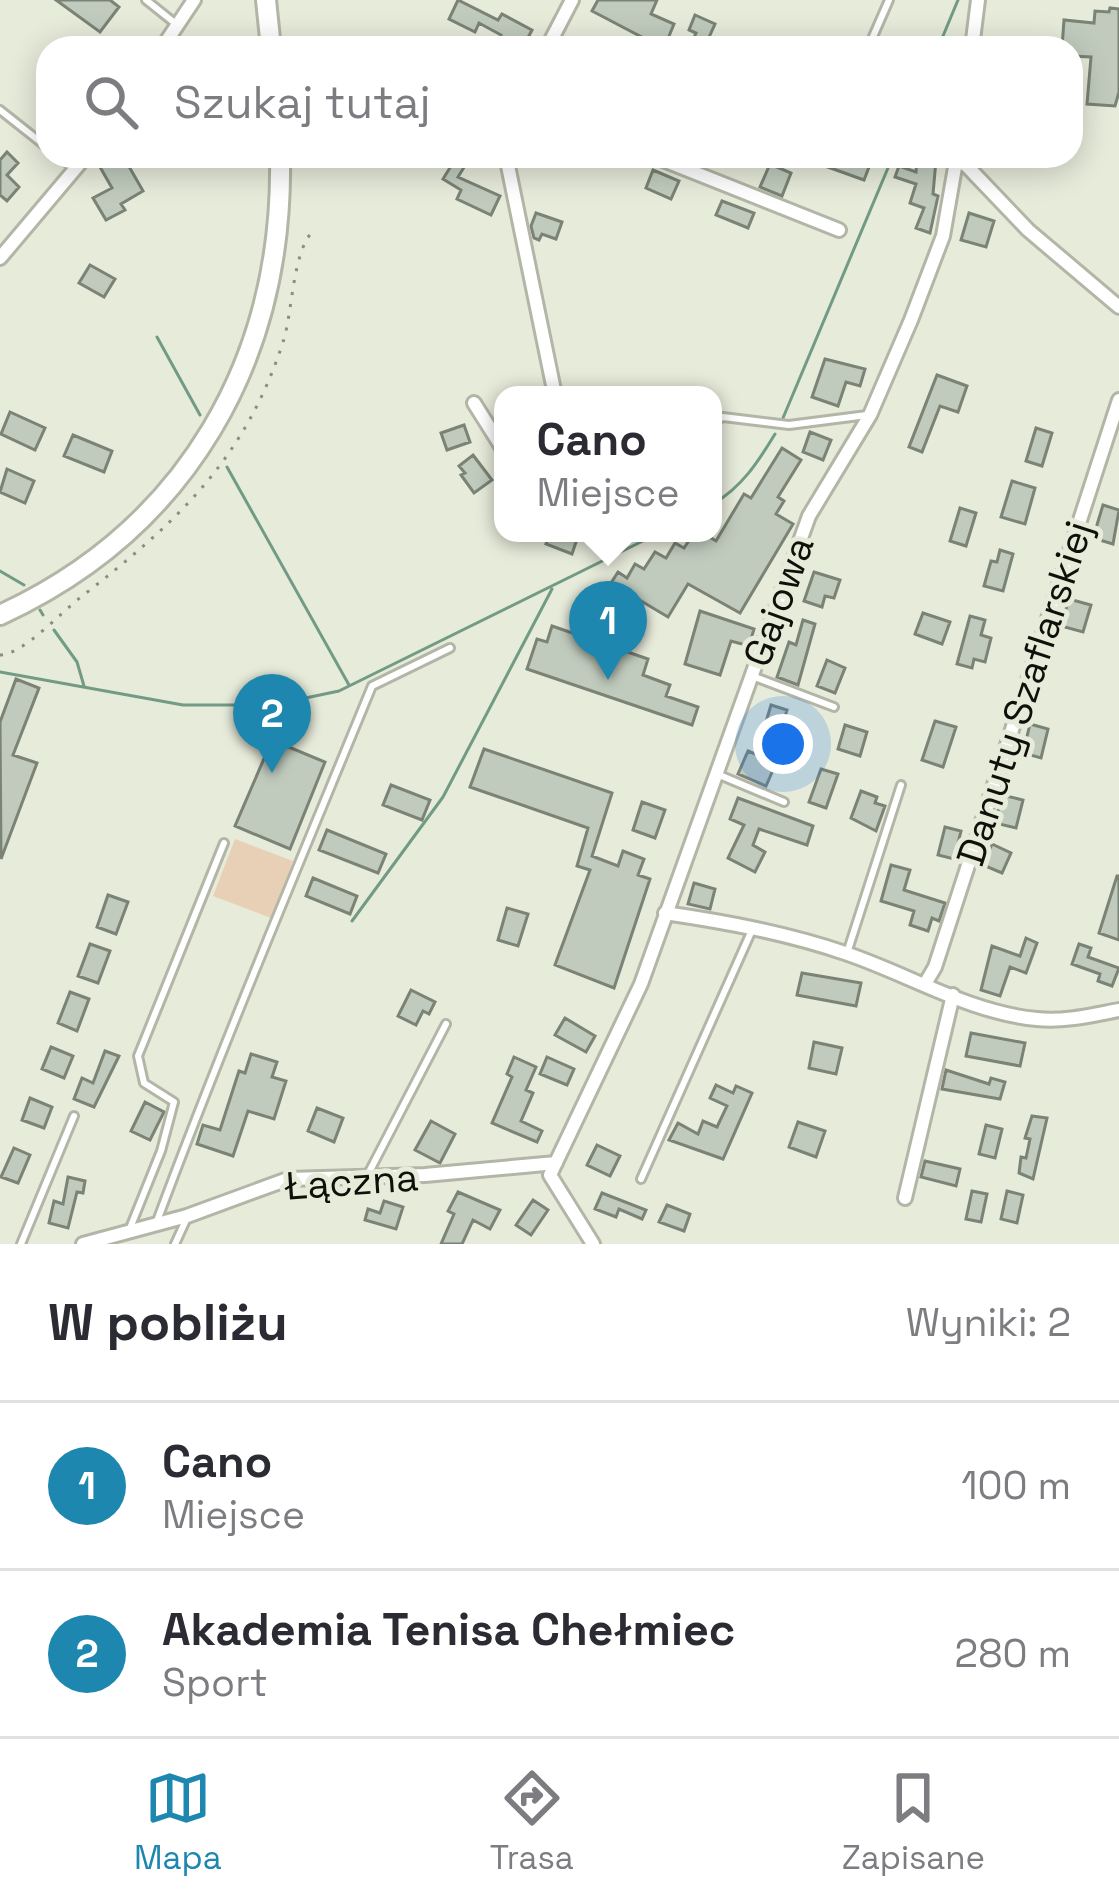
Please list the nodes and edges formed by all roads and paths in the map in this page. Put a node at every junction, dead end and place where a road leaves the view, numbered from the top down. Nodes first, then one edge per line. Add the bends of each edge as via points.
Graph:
1 (146, 0) edge
2 (194, 0) edge
3 (266, 0) edge
4 (572, 0) edge
5 (889, 0) edge
6 (978, 0) edge
7 (177, 25) junction
8 (170, 36) edge
9 (270, 36) edge
10 (553, 36) edge
11 (873, 36) edge
12 (974, 36) edge
13 (0, 110) edge
14 (36, 138) edge
15 (280, 168) edge
16 (508, 168) edge
17 (683, 168) edge
18 (955, 168) edge
19 (969, 168) edge
20 (75, 169) edge
21 (839, 230) dead end
22 (0, 258) edge
23 (1119, 307) edge
24 (553, 386) edge
25 (1119, 400) edge
26 (474, 403) dead end
27 (870, 415) junction
28 (722, 418) edge
29 (494, 434) edge
30 (0, 615) edge
31 (450, 648) dead end
32 (752, 676) junction
33 (834, 707) dead end
34 (717, 774) junction
35 (901, 785) dead end
36 (784, 802) dead end
37 (224, 843) dead end
38 (665, 913) junction
39 (754, 926) junction
40 (847, 953) junction
41 (926, 984) junction
42 (953, 995) junction
43 (1119, 1010) edge
44 (446, 1024) dead end
45 (74, 1116) dead end
46 (556, 1163) junction
47 (366, 1178) junction
48 (641, 1179) dead end
49 (904, 1198) dead end
50 (187, 1216) junction
51 (157, 1221) junction
52 (129, 1231) junction
53 (21, 1244) edge
54 (83, 1244) edge
55 (175, 1244) edge
56 (592, 1244) edge

1 - 7 lane
2 - 7 street
3 - 9 main road
4 - 10 street
5 - 11 lane
6 - 12 street
7 - 8 street
13 - 14 lane
15 - 30 main road via 262,320 210,434 134,527
16 - 24 street
17 - 21 street
18 - 27 street, Gajowa via 943,236
19 - 23 street
20 - 22 street
25 - 41 street, Danuty Szaflarskiej
26 - 29 street
27 - 28 lane via 789,425
27 - 32 street, Gajowa via 809,516
31 - 51 lane via 372,686
32 - 33 lane
32 - 34 street, Gajowa
34 - 36 lane
34 - 38 street, Gajowa
35 - 40 lane
37 - 52 lane via 138,1057 144,1083 175,1102
38 - 39 street
38 - 46 street, Gajowa via 641,984
39 - 40 street
39 - 48 lane
40 - 41 street
41 - 42 street
42 - 43 street via 1035,1019
42 - 49 street
44 - 47 lane
45 - 53 lane
46 - 47 street, Łączna
46 - 56 street via 550,1175
47 - 50 street, Łączna via 288,1179
50 - 51 street, Łączna
50 - 55 lane
51 - 52 street, Łączna
52 - 54 street, Łączna

